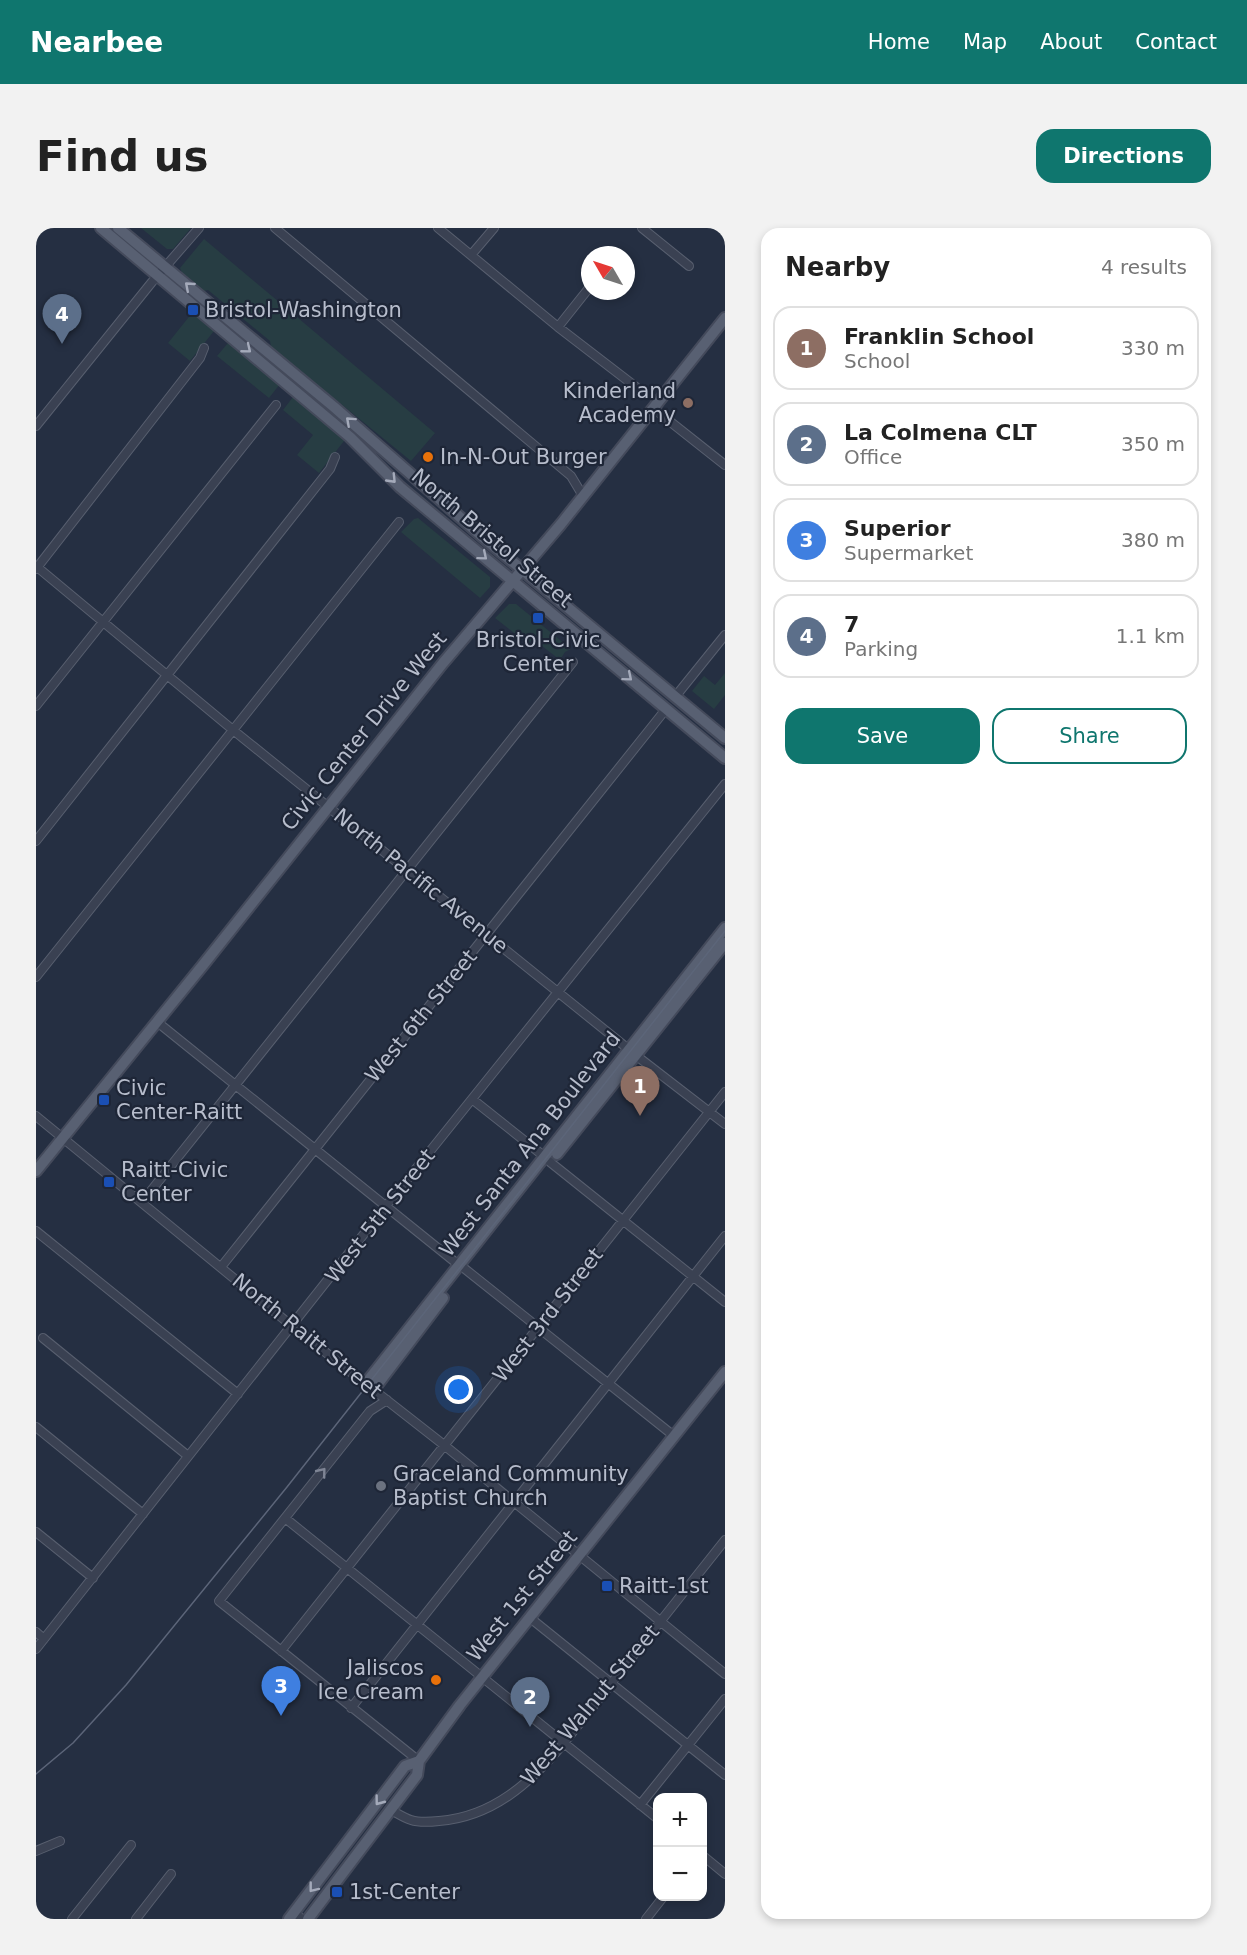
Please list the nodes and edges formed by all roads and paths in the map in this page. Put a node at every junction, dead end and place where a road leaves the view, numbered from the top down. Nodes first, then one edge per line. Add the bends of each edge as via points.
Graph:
1 (101, 228) edge
2 (118, 228) edge
3 (199, 228) edge
4 (275, 228) edge
5 (438, 228) edge
6 (494, 228) edge
7 (642, 228) edge
8 (471, 255) junction
9 (165, 266) junction
10 (690, 266) dead end
11 (157, 275) junction
12 (581, 298) edge
13 (725, 318) edge
14 (558, 327) junction
15 (204, 348) dead end
16 (636, 387) dead end
17 (276, 405) dead end
18 (653, 408) junction
19 (36, 426) edge
20 (335, 457) dead end
21 (725, 465) edge
22 (583, 496) junction
23 (399, 522) dead end
24 (36, 568) edge
25 (523, 570) junction
26 (513, 582) junction
27 (103, 623) junction
28 (725, 635) edge
29 (573, 662) dead end
30 (167, 676) junction
31 (675, 697) junction
32 (36, 706) edge
33 (666, 709) junction
34 (233, 730) junction
35 (725, 738) edge
36 (725, 758) edge
37 (725, 784) edge
38 (328, 807) junction
39 (36, 841) edge
40 (407, 870) junction
41 (725, 928) edge
42 (487, 934) junction
43 (724, 946) edge
44 (36, 978) edge
45 (559, 992) junction
46 (156, 1021) junction
47 (633, 1052) junction
48 (235, 1085) junction
49 (725, 1092) edge
50 (472, 1100) junction
51 (710, 1111) junction
52 (36, 1116) edge
53 (725, 1124) edge
54 (63, 1138) junction
55 (315, 1149) junction
56 (548, 1160) junction
57 (36, 1171) edge
58 (142, 1202) junction
59 (387, 1206) junction
60 (623, 1220) junction
61 (36, 1231) edge
62 (725, 1236) edge
63 (221, 1267) junction
64 (462, 1267) junction
65 (693, 1276) junction
66 (725, 1302) edge
67 (292, 1326) junction
68 (538, 1327) junction
69 (43, 1338) dead end
70 (725, 1372) edge
71 (608, 1383) junction
72 (370, 1386) junction
73 (238, 1394) junction
74 (387, 1400) junction
75 (36, 1427) edge
76 (674, 1436) junction
77 (444, 1445) junction
78 (188, 1456) junction
79 (513, 1502) junction
80 (143, 1514) junction
81 (285, 1518) junction
82 (36, 1532) edge
83 (725, 1540) edge
84 (579, 1555) junction
85 (347, 1568) junction
86 (93, 1578) junction
87 (530, 1617) junction
88 (660, 1622) junction
89 (417, 1625) junction
90 (36, 1632) edge
91 (44, 1639) junction
92 (36, 1649) edge
93 (281, 1651) junction
94 (725, 1674) edge
95 (481, 1677) junction
96 (612, 1683) junction
97 (725, 1698) edge
98 (351, 1708) junction
99 (564, 1743) junction
100 (688, 1745) junction
101 (419, 1761) junction
102 (725, 1775) edge
103 (640, 1805) junction
104 (391, 1810) junction
105 (653, 1816) edge
106 (60, 1841) dead end
107 (131, 1845) dead end
108 (36, 1851) edge
109 (707, 1859) edge
110 (171, 1874) dead end
111 (725, 1874) edge
112 (660, 1901) edge
113 (295, 1917) edge
114 (72, 1919) edge
115 (136, 1919) edge
116 (308, 1919) edge
117 (646, 1919) edge

1 - 11 main road, North Bristol Street
2 - 9 main road, North Bristol Street
3 - 9 street
4 - 22 street via 571,476
5 - 8 street
6 - 8 street
7 - 10 street
8 - 14 street
9 - 11 street
25 -> 9 main road, North Bristol Street
11 - 19 street
11 -> 26 main road, North Bristol Street via 350,436 400,487
12 - 14 street
13 - 18 main road, Civic Center Drive West
14 - 16 street
15 - 24 street
17 - 27 street
18 - 21 street
18 - 22 main road, Civic Center Drive West
20 - 30 street via 330,469
22 - 25 main road, Civic Center Drive West
23 - 34 street
24 - 27 street, North Pacific Avenue
25 - 26 main road, Civic Center Drive West
25 - 31 main road, North Bristol Street
26 -> 33 main road, North Bristol Street
26 - 38 main road, Civic Center Drive West via 462,638
27 - 30 street, North Pacific Avenue
27 - 32 street
28 - 31 street
29 - 40 street
30 - 34 street, North Pacific Avenue
30 - 39 street
31 - 35 main road, North Bristol Street
33 - 36 main road, North Bristol Street
33 - 42 street, West 6th Street
34 - 38 street, North Pacific Avenue
34 - 44 street
37 - 45 street, West 5th Street
38 - 40 street, North Pacific Avenue
38 - 46 main road, Civic Center Drive West
40 - 42 street, North Pacific Avenue
40 - 48 street
41 - 47 main road, West Santa Ana Boulevard
42 - 45 street, North Pacific Avenue
42 - 55 street, West 6th Street
43 - 47 main road, West Santa Ana Boulevard
45 - 47 street, North Pacific Avenue
45 - 50 street, West 5th Street
46 - 48 street
46 - 54 main road, Civic Center Drive West
47 - 51 street, North Pacific Avenue
47 - 56 main road, West Santa Ana Boulevard
48 - 55 street
48 - 58 street
49 - 51 street, West 3rd Street
50 - 56 street
50 - 59 street, West 5th Street
51 - 53 street, North Pacific Avenue
51 - 60 street, West 3rd Street
52 - 54 street, North Raitt Street
54 - 57 main road, Civic Center Drive West
54 - 58 street, North Raitt Street
55 - 59 street
55 - 63 street, West 6th Street
56 - 60 street
56 - 64 main road, West Santa Ana Boulevard
58 - 63 street, North Raitt Street
59 - 64 street
59 - 67 street, West 5th Street
60 - 65 street
60 - 68 street, West 3rd Street
61 - 73 street
62 - 65 street
63 - 67 street, North Raitt Street
64 - 68 street
64 - 72 main road, West Santa Ana Boulevard
65 - 66 street
65 - 71 street
67 - 72 street, North Raitt Street
67 - 73 street, West 5th Street
68 - 71 street
68 - 77 street, West 3rd Street
69 - 78 street
70 - 76 main road, West 1st Street
71 - 76 street
71 - 79 street
72 - 74 street, North Raitt Street
73 - 78 street, West 5th Street
74 - 77 street, North Raitt Street
81 -> 74 street via 370,1411
75 - 80 street
76 - 84 main road, West 1st Street
77 - 79 street, North Raitt Street
77 - 85 street, West 3rd Street
78 - 80 street, West 5th Street
79 - 84 street, North Raitt Street
79 - 89 street
80 - 86 street, West 5th Street
81 - 85 street
81 - 93 street via 219,1601
82 - 86 street
83 - 88 street, West Walnut Street
84 - 87 main road, West 1st Street
84 - 88 street, North Raitt Street
85 - 89 street
85 - 93 street, West 3rd Street
86 - 91 street, West 5th Street
87 - 95 main road, West 1st Street
87 - 96 street
88 - 94 street, North Raitt Street
88 - 96 street, West Walnut Street
89 - 95 street
89 - 98 street
90 - 91 street
91 - 92 street, West 5th Street
93 - 98 street
95 - 99 street
95 - 101 main road, West 1st Street
96 - 99 street, West Walnut Street
96 - 100 street
97 - 100 street
98 - 101 street
99 - 103 street
99 - 104 street, West Walnut Street via 519,1790 491,1807 428,1822 411,1820
100 - 102 street
100 - 103 street
101 - 104 main road, West 1st Street via 417,1775
101 -> 113 main road, West 1st Street via 405,1766
103 - 105 street
104 - 116 main road, West 1st Street
106 - 108 street
107 - 114 street
109 - 111 street
110 - 115 street
112 - 117 street

